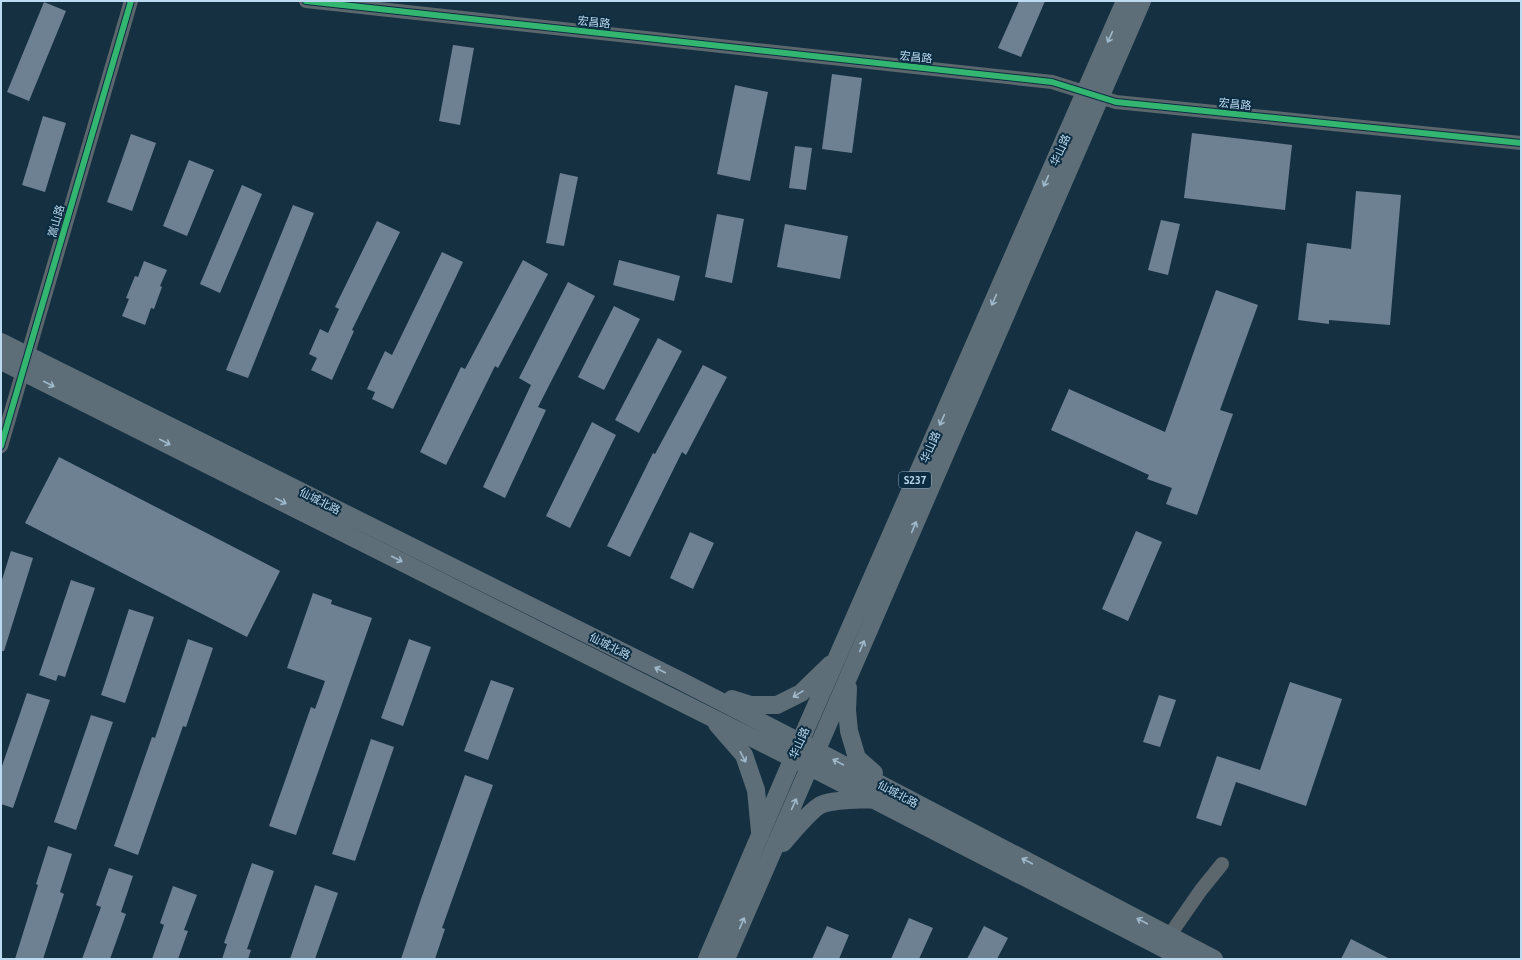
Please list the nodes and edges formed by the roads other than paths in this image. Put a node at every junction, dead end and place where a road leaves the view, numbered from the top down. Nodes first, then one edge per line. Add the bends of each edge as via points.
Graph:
1 (131, 1) edge
2 (306, 1) edge
3 (1125, 1) edge
4 (1142, 1) edge
5 (1093, 94) junction
6 (1521, 143) edge
7 (1, 342) edge
8 (1, 361) edge
9 (25, 363) junction
10 (1, 446) edge
11 (837, 658) junction
12 (849, 676) junction
13 (680, 680) junction
14 (710, 716) junction
15 (796, 750) junction
16 (813, 759) junction
17 (892, 790) junction
18 (874, 799) junction
19 (760, 834) junction
20 (770, 859) junction
21 (1222, 864) dead end
22 (1170, 936) junction
23 (707, 959) edge
24 (726, 959) edge
25 (1184, 959) edge
26 (1214, 959) edge

1 - 9 street, 嵩山路
2 - 5 street, 宏昌路 via 1052,82
3 -> 5 main road, 华山路 / S237
4 - 5 main road, S237
5 - 6 street, 宏昌路 via 1116,102
5 -> 11 main road, 华山路 / S237
12 -> 5 main road, S237
7 - 9 main road, 仙城北路
8 - 9 main road, 仙城北路
9 - 10 street, 嵩山路
13 -> 9 main road, 仙城北路
9 -> 14 main road, 仙城北路
11 -> 13 main road via 801,693 777,706 751,705
11 - 15 main road, 华山路 / S237
12 - 16 main road, S237
12 - 17 main road via 849,731 857,758
13 - 15 main road, 仙城北路
14 - 15 main road, 仙城北路
14 -> 19 main road via 744,754 756,790
15 - 16 main road, 仙城北路
15 - 19 main road, 华山路 / S237
17 -> 16 main road, 仙城北路
16 - 18 main road, 仙城北路
20 -> 16 main road, S237
22 -> 17 main road, 仙城北路
18 - 20 main road via 822,804 799,824
18 - 25 main road, 仙城北路
19 - 23 main road, 华山路 / S237
24 -> 20 main road, S237
21 - 22 street
22 - 26 main road, 仙城北路

